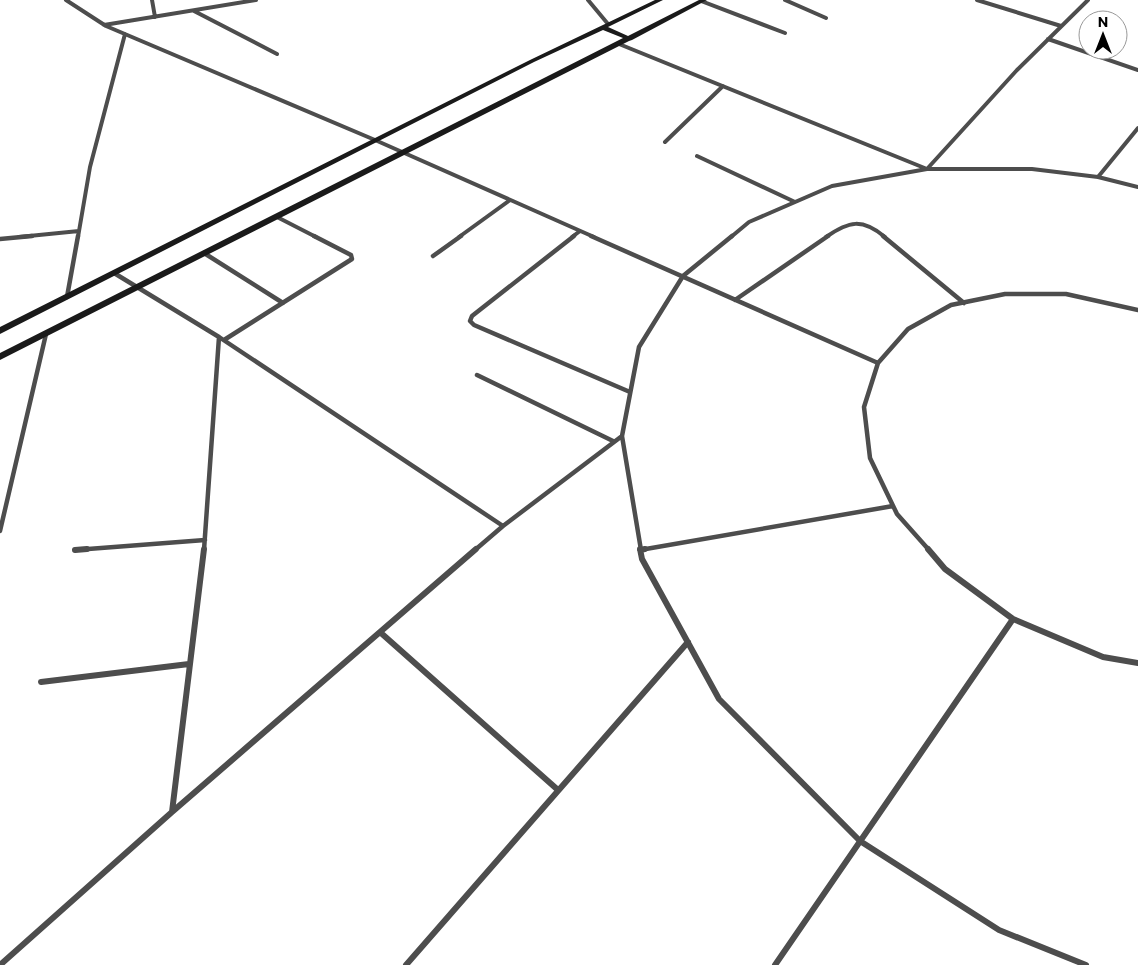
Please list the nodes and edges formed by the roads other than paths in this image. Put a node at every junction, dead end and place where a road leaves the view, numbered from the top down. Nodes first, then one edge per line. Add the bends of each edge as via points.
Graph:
1 (66, 0) edge
2 (152, 0) edge
3 (256, 0) edge
4 (588, 0) edge
5 (660, 0) edge
6 (785, 0) edge
7 (977, 0) edge
8 (1088, 0) edge
9 (702, 1) edge
10 (194, 10) junction
11 (155, 17) junction
12 (826, 18) dead end
13 (104, 25) junction
14 (605, 26) junction
15 (1061, 26) junction
16 (785, 33) dead end
17 (125, 34) junction
18 (630, 38) junction
19 (1048, 40) junction
20 (618, 44) junction
21 (277, 54) dead end
22 (1138, 70) edge
23 (723, 86) junction
24 (1138, 128) edge
25 (376, 140) junction
26 (665, 142) dead end
27 (404, 153) junction
28 (697, 156) dead end
29 (927, 168) junction
30 (1098, 177) junction
31 (1138, 187) edge
32 (510, 200) junction
33 (795, 202) junction
34 (277, 217) junction
35 (79, 231) junction
36 (580, 231) junction
37 (0, 239) edge
38 (204, 253) junction
39 (433, 256) dead end
40 (114, 273) junction
41 (682, 276) junction
42 (138, 288) junction
43 (67, 297) junction
44 (735, 300) junction
45 (283, 303) junction
46 (964, 303) junction
47 (1138, 310) edge
48 (0, 331) edge
49 (46, 334) junction
50 (221, 339) junction
51 (0, 357) edge
52 (878, 363) junction
53 (477, 375) dead end
54 (630, 392) junction
55 (622, 436) junction
56 (613, 442) junction
57 (893, 506) junction
58 (2, 517) edge
59 (503, 526) junction
60 (0, 531) edge
61 (204, 540) junction
62 (75, 550) dead end
63 (640, 550) junction
64 (1013, 618) junction
65 (381, 632) junction
66 (688, 642) junction
67 (1138, 662) edge
68 (188, 664) junction
69 (41, 682) dead end
70 (558, 790) junction
71 (172, 812) junction
72 (860, 841) junction
73 (0, 965) edge
74 (406, 965) edge
75 (774, 965) edge
76 (1086, 965) edge

1 - 13 street
2 - 11 street
3 - 10 street
4 - 14 street
5 - 14 street
6 - 12 street
7 - 15 street
8 - 15 street
9 - 16 street
9 - 18 street
10 - 11 street
10 - 21 street
11 - 13 street
13 - 17 street
14 - 18 street
14 - 25 street
15 - 19 street
17 - 25 street
17 - 35 street via 90,167
18 - 20 street
19 - 22 street
19 - 29 street
20 - 23 street
20 - 27 street
23 - 26 street
23 - 29 street
24 - 30 street
25 - 27 street
25 - 40 street
27 - 32 street
27 - 34 street
28 - 33 street
29 - 30 street via 1032,168
29 - 33 street via 832,186
30 - 31 street
32 - 36 street
32 - 39 street
33 - 41 street via 750,222
34 - 38 street
34 - 45 street via 352,257
35 - 37 street
35 - 43 street
36 - 41 street
36 - 54 street via 472,316 470,321
38 - 42 street
38 - 45 street
40 - 42 street
40 - 43 street
41 - 44 street
41 - 54 street via 639,347
42 - 49 street
42 - 50 street
43 - 48 street
44 - 46 street via 842,226 853,222 874,228
44 - 52 street
45 - 50 street
46 - 47 street via 1005,294 1066,294
46 - 52 street via 951,305 908,328
49 - 51 street
49 - 58 street
50 - 59 street
50 - 61 street
52 - 57 street via 864,407 870,458
53 - 56 street
54 - 55 street
55 - 56 street
55 - 63 street
56 - 59 street
57 - 63 street
57 - 64 street via 945,569
58 - 60 street
59 - 65 street
61 - 62 street
61 - 68 street
63 - 66 street
64 - 67 street via 1103,657
64 - 72 street
65 - 70 street
65 - 71 street
66 - 70 street
66 - 72 street via 719,699
68 - 69 street
68 - 71 street
70 - 74 street
71 - 73 street
72 - 75 street
72 - 76 street via 999,930

